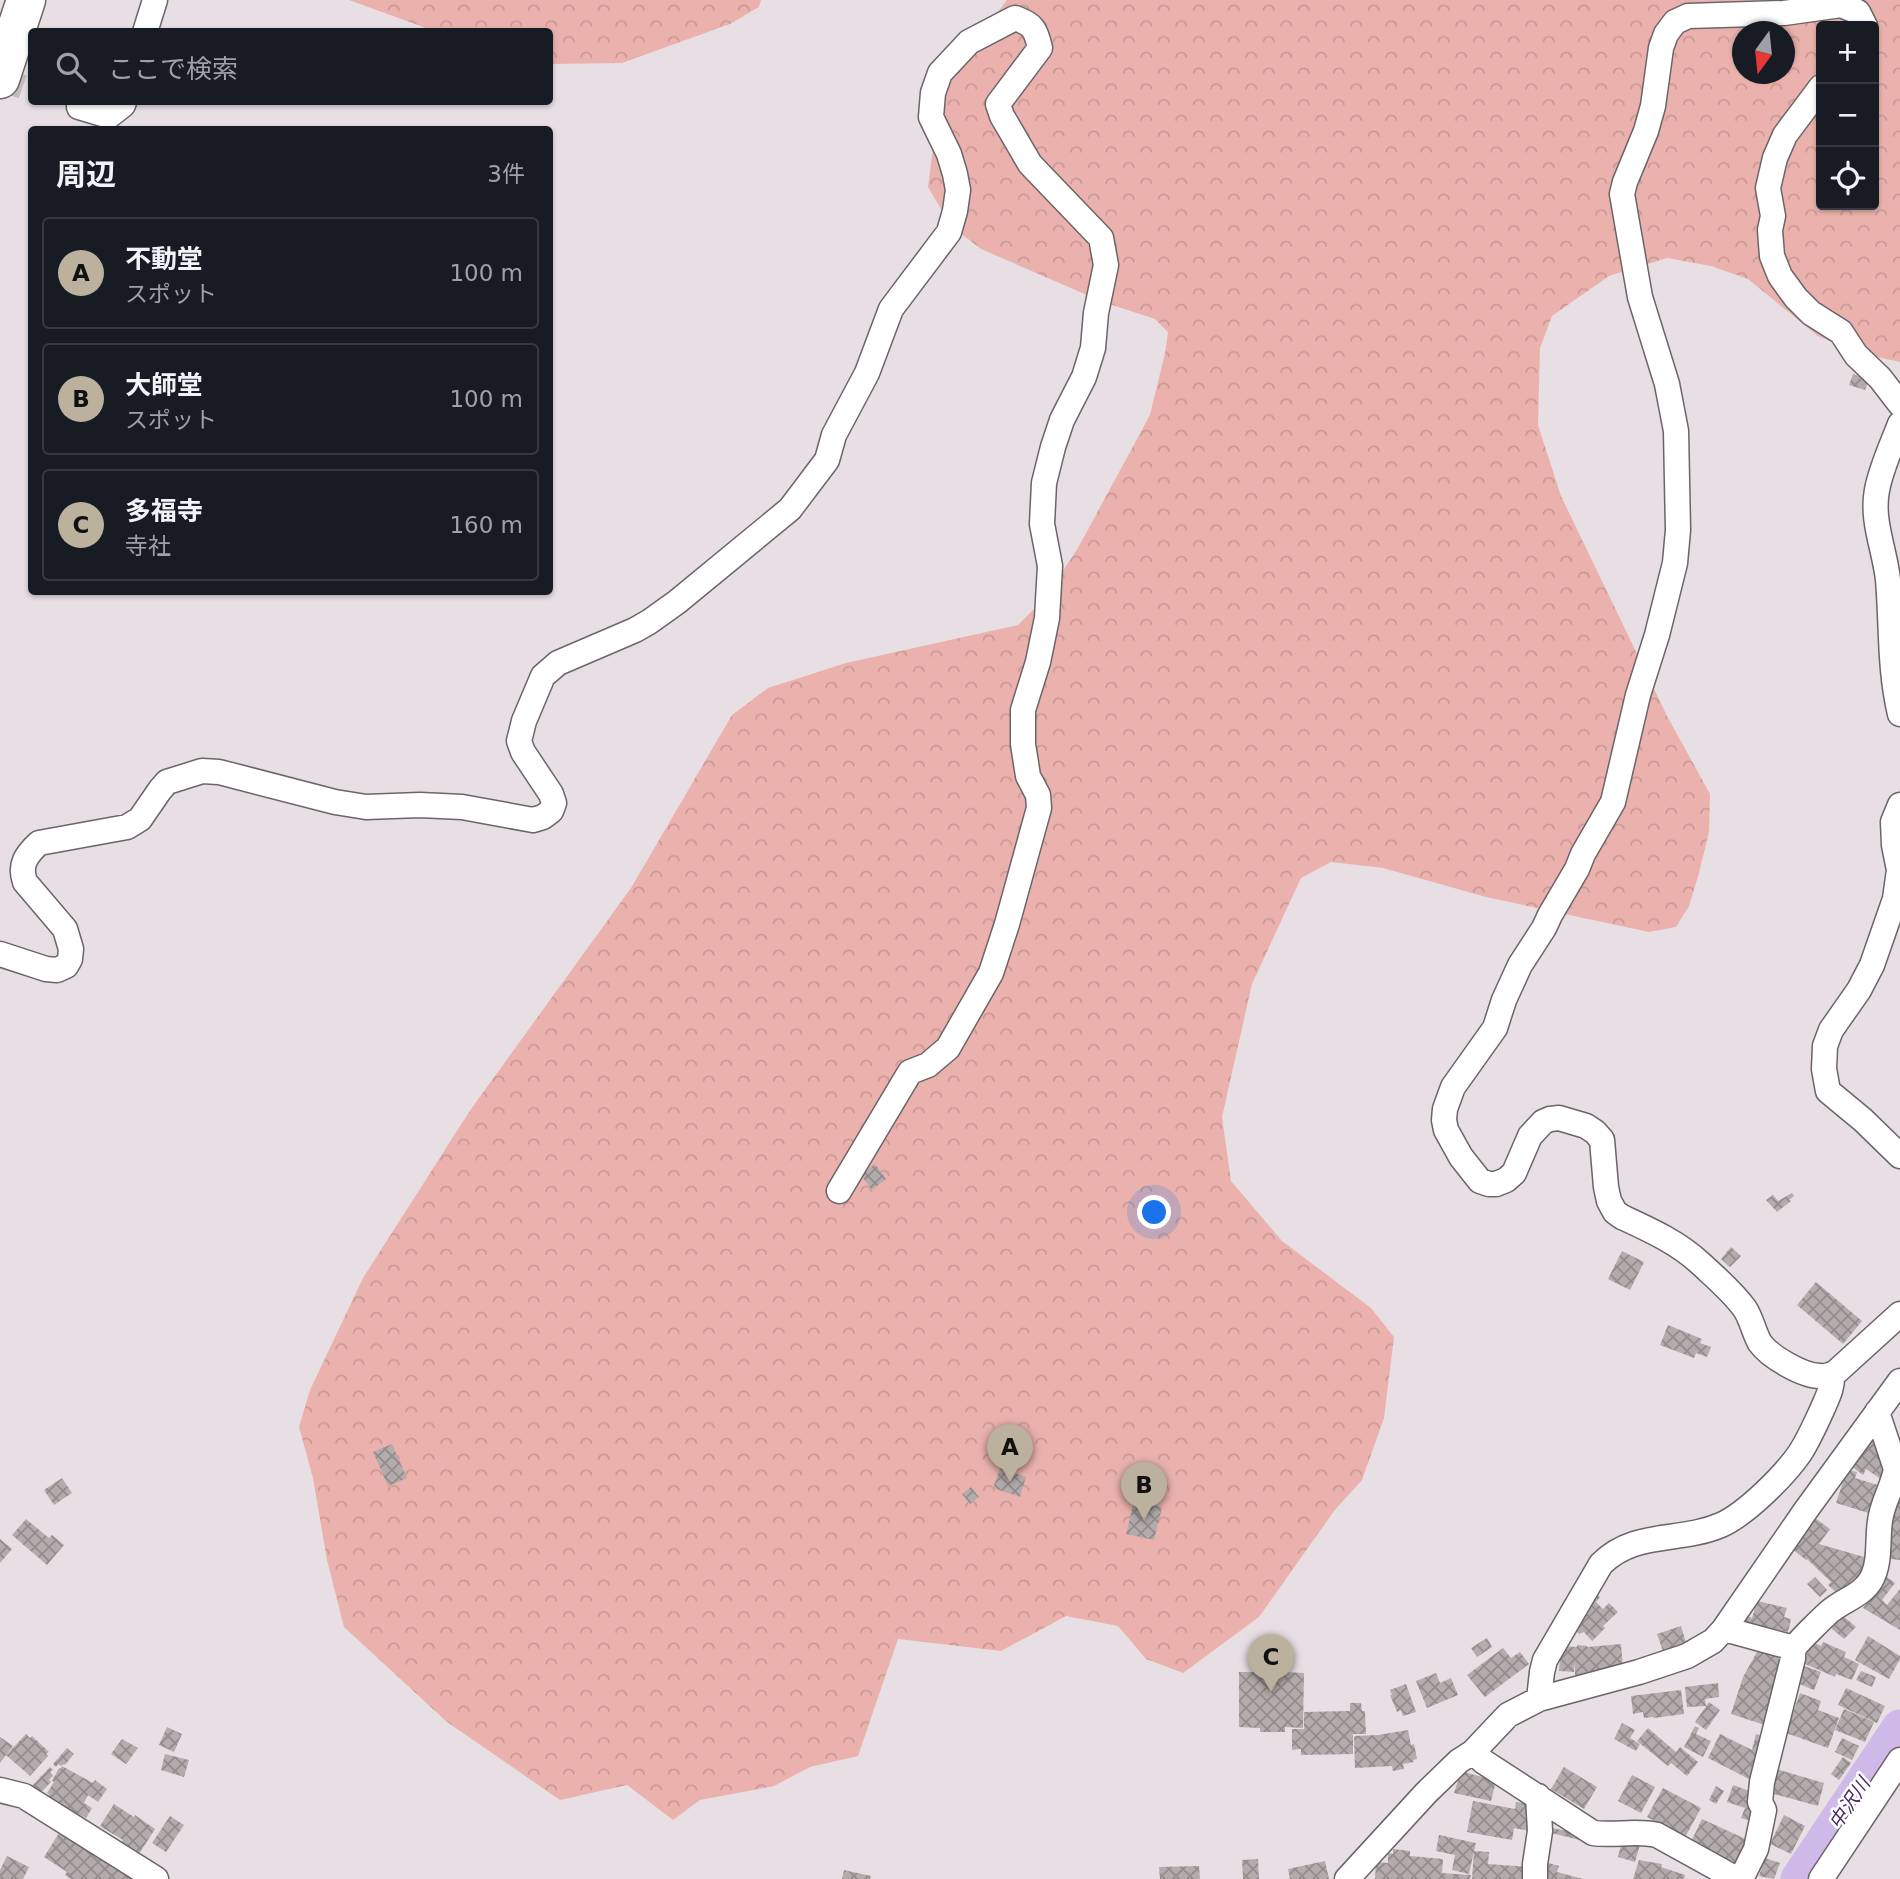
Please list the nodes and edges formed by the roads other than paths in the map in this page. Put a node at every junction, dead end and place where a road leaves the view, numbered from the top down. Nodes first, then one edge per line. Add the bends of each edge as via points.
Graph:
1 (26, 0) edge
2 (155, 0) edge
3 (1862, 21) edge
4 (146, 28) edge
5 (0, 79) edge
6 (1816, 94) edge
7 (121, 105) edge
8 (79, 107) dead end
9 (1900, 404) edge
10 (1900, 424) edge
11 (1900, 713) edge
12 (1900, 805) edge
13 (0, 954) edge
14 (1900, 1156) edge
15 (839, 1191) dead end
16 (1900, 1314) edge
17 (1832, 1374) junction
18 (1900, 1381) edge
19 (1877, 1412) junction
20 (1724, 1629) junction
21 (1794, 1648) junction
22 (1539, 1699) junction
23 (1473, 1752) junction
24 (1900, 1760) edge
25 (0, 1791) edge
26 (1538, 1796) junction
27 (156, 1879) edge
28 (1347, 1879) edge
29 (1535, 1879) edge
30 (1821, 1879) edge

1 - 5 highway
2 - 4 street
3 - 17 street via 1858,12 1841,5 1784,13 1688,16 1675,22 1666,34 1653,106 1622,200 1640,298 1674,420 1675,563 1610,809 1520,965 1495,1028 1453,1087 1444,1120 1461,1157 1479,1181 1489,1184 1514,1173 1530,1136 1543,1122 1559,1118 1586,1126 1602,1140 1606,1187 1615,1212 1673,1242 1698,1261 1745,1310 1758,1340 1775,1358 1817,1377
6 - 9 street via 1785,135 1775,158 1768,188 1772,256 1796,298 1841,332
7 - 8 street via 109,116
10 - 11 street via 1877,490 1875,513 1888,578 1893,685
12 - 14 street via 1893,822 1899,870 1895,899 1872,965 1831,1030 1824,1069 1828,1091
13 - 15 street via 57,970 71,959 65,929 25,882 23,863 30,851 39,843 127,827 140,819 167,782 202,771 366,807 462,807 533,820 551,811 551,794 519,741 543,677 558,663 635,630 677,602 790,509 820,471 867,373 891,309 949,232 958,190 949,153 932,117 940,72 969,42 1015,18 1037,33 1040,48 998,104 1002,116 1030,164 1101,238 1106,265 1093,348 1062,420 1044,483 1042,524 1050,566 1047,618 1023,710 1028,776 1040,808 991,973 948,1048 928,1065 910,1072
16 - 17 street
17 - 22 street via 1831,1389 1800,1454 1738,1516 1703,1531 1635,1542 1601,1564 1545,1660
18 - 19 street
19 - 20 street
19 - 21 street via 1895,1469 1882,1507 1875,1572 1870,1583 1833,1608
20 - 21 street
20 - 22 street via 1687,1656
21 - 26 street via 1762,1782 1764,1810 1756,1849 1739,1877 1657,1835 1593,1833
22 - 23 street via 1508,1715
23 - 26 street
23 - 28 street via 1426,1793
24 - 30 street
25 - 27 street via 24,1796
26 - 29 street

